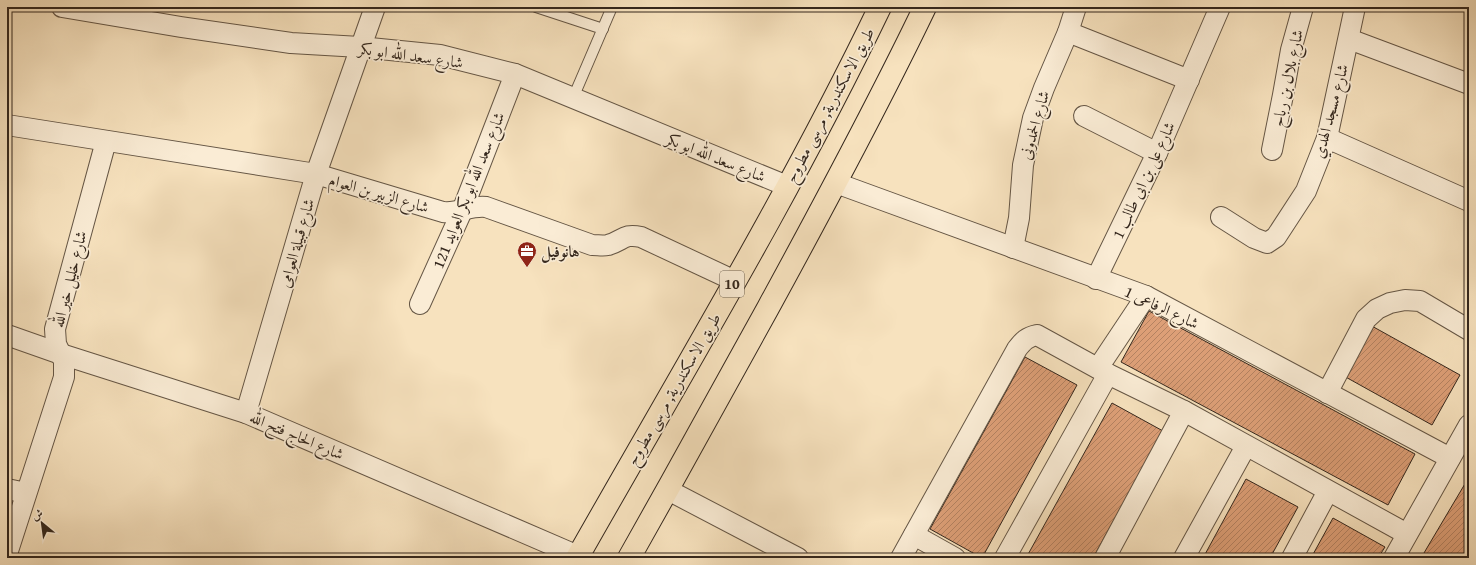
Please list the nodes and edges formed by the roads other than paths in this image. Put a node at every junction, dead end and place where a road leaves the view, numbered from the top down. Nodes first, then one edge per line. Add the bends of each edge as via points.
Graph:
1 (62, 7) edge
2 (375, 7) edge
3 (536, 7) edge
4 (612, 7) edge
5 (880, 7) edge
6 (925, 7) edge
7 (1076, 7) edge
8 (1220, 7) edge
9 (1303, 7) edge
10 (1355, 7) edge
11 (603, 28) junction
12 (1068, 32) junction
13 (1348, 39) junction
14 (360, 47) junction
15 (515, 74) junction
16 (1189, 80) junction
17 (1469, 84) edge
18 (573, 98) junction
19 (1084, 116) dead end
20 (7, 125) edge
21 (1327, 138) junction
22 (106, 141) junction
23 (1272, 150) dead end
24 (1157, 153) junction
25 (316, 174) junction
26 (836, 183) junction
27 (787, 186) junction
28 (1469, 201) edge
29 (462, 211) junction
30 (1221, 217) dead end
31 (1013, 248) junction
32 (1096, 279) junction
33 (734, 281) junction
34 (1146, 296) junction
35 (420, 304) dead end
36 (1469, 330) edge
37 (7, 335) edge
38 (61, 354) junction
39 (1103, 371) junction
40 (1327, 393) junction
41 (1184, 411) junction
42 (246, 413) junction
43 (1469, 425) edge
44 (1246, 446) junction
45 (1450, 458) junction
46 (7, 489) edge
47 (668, 490) junction
48 (1328, 492) junction
49 (26, 493) junction
50 (1407, 534) junction
51 (914, 535) junction
52 (7, 554) edge
53 (578, 557) edge
54 (628, 558) edge
55 (798, 558) edge
56 (901, 558) edge
57 (955, 558) edge
58 (1005, 558) edge
59 (1105, 558) edge
60 (1184, 558) edge
61 (1292, 558) edge
62 (1394, 558) edge

1 - 14 street, شارع سعد الله ابو بكر via 291,43
2 - 14 street, شارع قبيلة العوامى
3 - 11 lane
4 - 11 lane
5 - 27 main road, طريق الاسكندرية, مرسى مطروح / 10
6 - 26 main road
7 - 12 street, شارع الحمدونى
8 - 16 street, شارع على بن ابى طالب 1
9 - 23 street, شارع بلال بن رباح via 1291,50
10 - 13 street, شارع مسجد الهدي
11 - 18 lane
12 - 16 street
12 - 31 street, شارع الحمدونى via 1033,118 1023,165 1019,218
13 - 17 street
13 - 21 street, شارع مسجد الهدي
14 - 15 street, شارع سعد الله ابو بكر via 440,55
14 - 25 street, شارع قبيلة العوامى
15 - 18 street, شارع سعد الله ابو بكر
15 - 29 street, شارع سعد الله ابو بكر العوايد 121
16 - 24 street, شارع على بن ابى طالب 1
18 - 27 street, شارع سعد الله ابو بكر
19 - 24 street
20 - 22 street, شارع الزبير بن العوام
21 - 28 street
21 - 30 street, شارع مسجد الهدي via 1306,191 1276,237 1267,243 1254,238
22 - 25 street, شارع الزبير بن العوام
22 - 38 street, شارع خليل خير الله via 54,330
24 - 32 street, شارع على بن ابى طالب 1
25 - 29 street, شارع الزبير بن العوام via 443,212
25 - 42 street, شارع قبيلة العوامى
26 - 31 street, شارع الرفاعى 1
26 - 47 main road
27 - 33 main road, طريق الاسكندرية, مرسى مطروح / 10
29 - 33 street, شارع الزبير بن العوام via 479,206 486,207 592,245 608,245 628,236 641,237
29 - 35 street, شارع سعد الله ابو بكر العوايد 121
31 - 32 street, شارع الرفاعى 1
32 - 34 street, شارع الرفاعى 1
33 - 53 main road, طريق الاسكندرية, مرسى مطروح / 10
34 - 39 street
34 - 40 street, شارع الرفاعى 1
36 - 40 street via 1420,301 1390,303 1377,309 1366,319
37 - 38 street, شارع الحاج فتح الله
38 - 42 street, شارع الحاج فتح الله
38 - 49 street, شارع خليل خير الله via 65,369 64,377
39 - 41 street
39 - 51 street via 1037,335 1029,336 1023,341
39 - 58 street
40 - 45 street, شارع الرفاعى 1
41 - 44 street
41 - 59 street
42 - 53 street, شارع الحاج فتح الله
43 - 45 street
44 - 48 street
44 - 60 street
45 - 50 street
46 - 49 street
47 - 54 main road
47 - 55 street
48 - 50 street
48 - 61 street
49 - 52 street, شارع خليل خير الله
50 - 62 street
51 - 56 street
51 - 57 street

